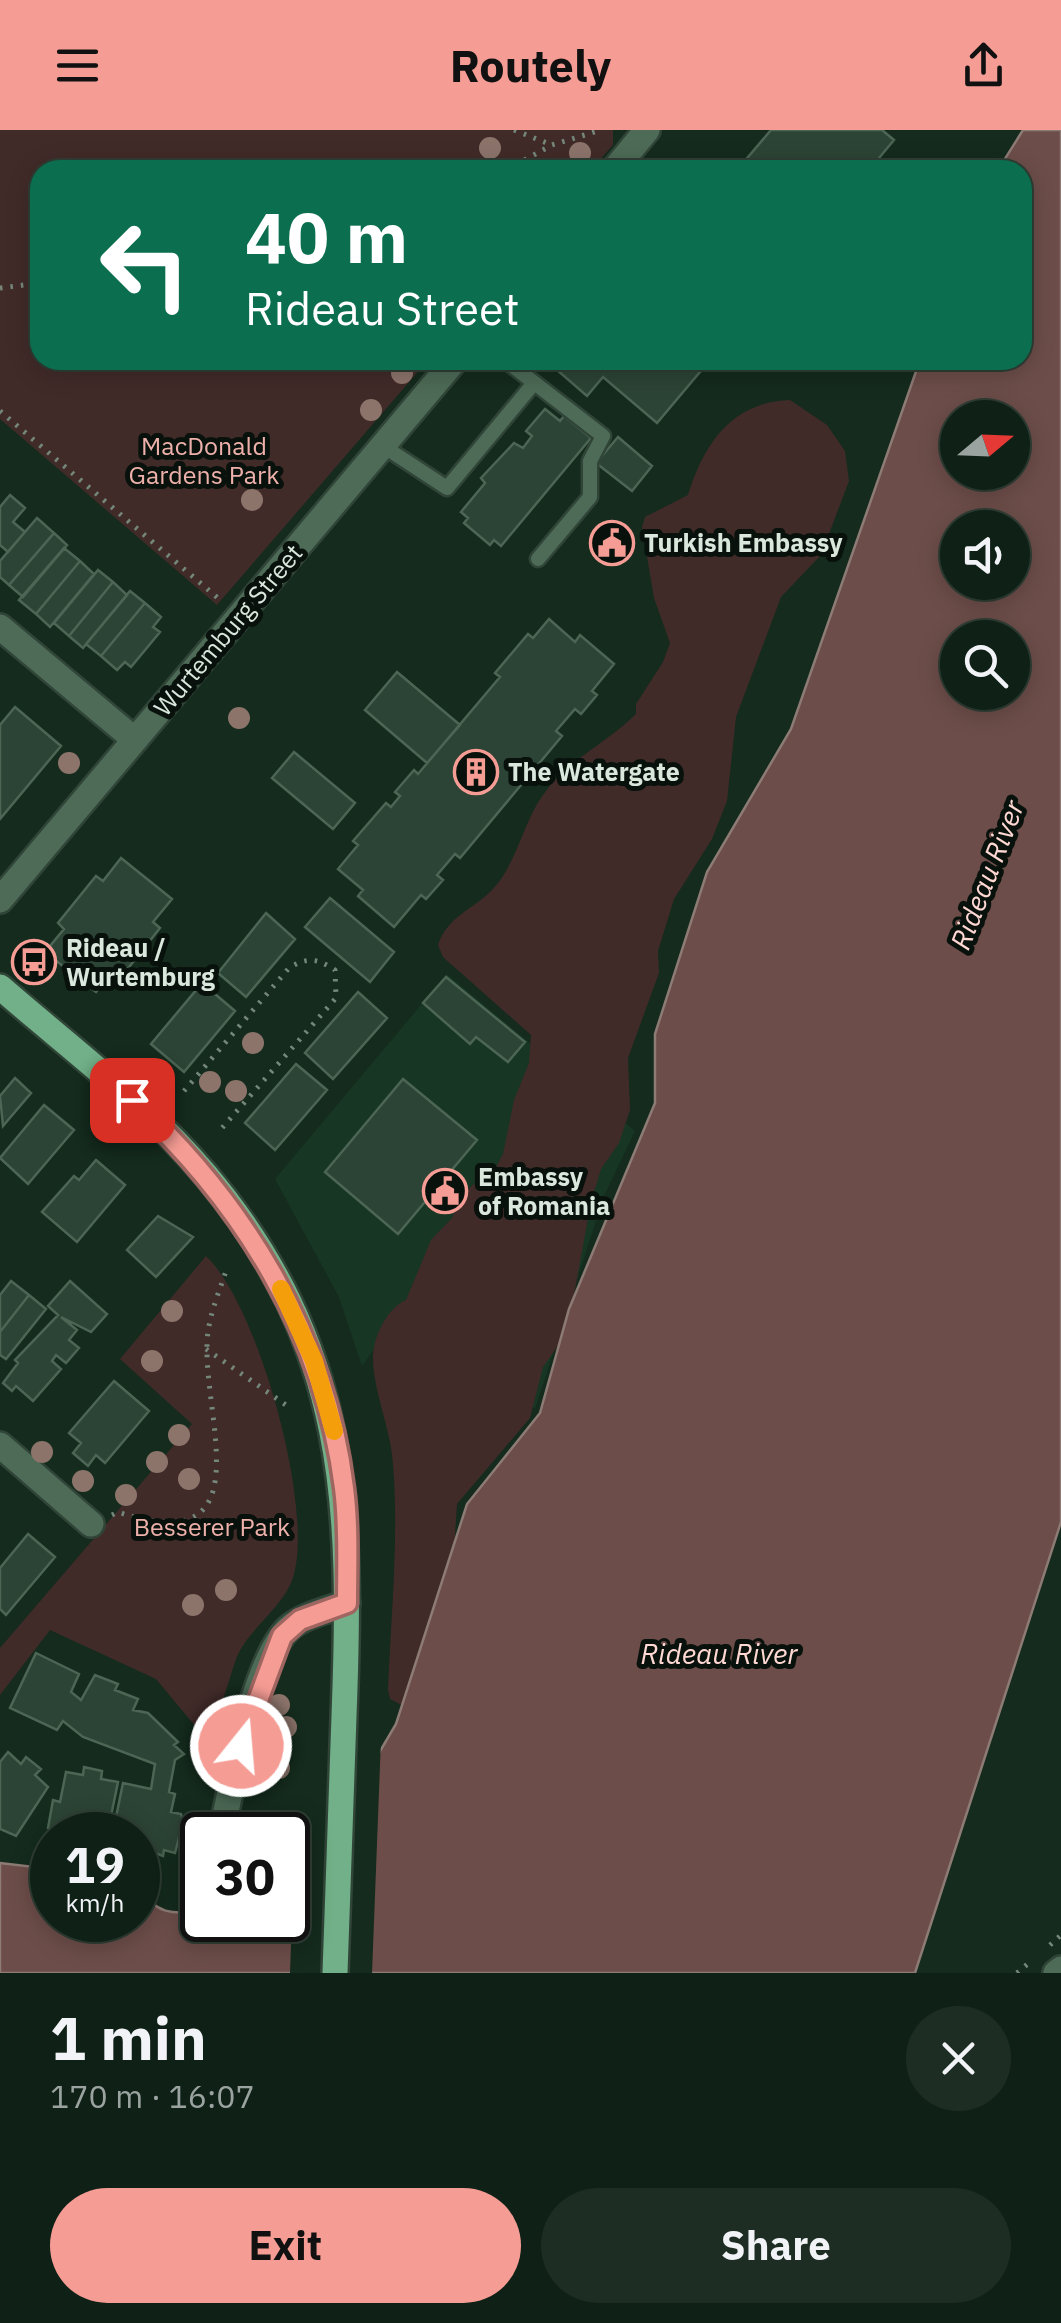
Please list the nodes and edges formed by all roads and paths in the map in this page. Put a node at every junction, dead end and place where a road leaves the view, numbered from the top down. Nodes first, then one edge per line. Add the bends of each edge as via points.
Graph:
1 (514, 130) edge
2 (601, 130) edge
3 (647, 130) edge
4 (552, 145) junction
5 (524, 160) edge
6 (622, 160) edge
7 (30, 284) edge
8 (0, 288) edge
9 (447, 370) edge
10 (518, 370) edge
11 (534, 383) junction
12 (0, 411) edge
13 (382, 446) junction
14 (538, 559) dead end
15 (240, 617) junction
16 (0, 627) edge
17 (135, 740) junction
18 (0, 900) edge
19 (0, 987) edge
20 (184, 1091) dead end
21 (222, 1128) dead end
22 (226, 1271) dead end
23 (206, 1349) junction
24 (286, 1406) dead end
25 (0, 1445) edge
26 (91, 1524) joint
27 (347, 1603) junction
28 (226, 1812) edge
29 (335, 1973) edge

1 - 4 path
2 - 4 path
3 - 6 street
4 - 5 path
7 - 8 path
9 - 13 street, Wurtemburg Street
10 - 11 lane
11 - 13 lane via 447,488
11 - 14 lane via 602,436 590,461 590,497
12 - 15 path
13 - 15 street, Wurtemburg Street
15 - 17 street, Wurtemburg Street
16 - 17 street
17 - 18 street, Wurtemburg Street
19 - 27 main road via 171,1137 258,1249 304,1339 328,1408 344,1490
20 - 21 path via 289,968 317,959 335,970 336,998
22 - 23 path
23 - 24 path
23 - 26 path via 220,1464 201,1511 174,1524 118,1512
25 - 26 street
27 - 28 street via 300,1620 282,1636 248,1719
27 - 29 main road

